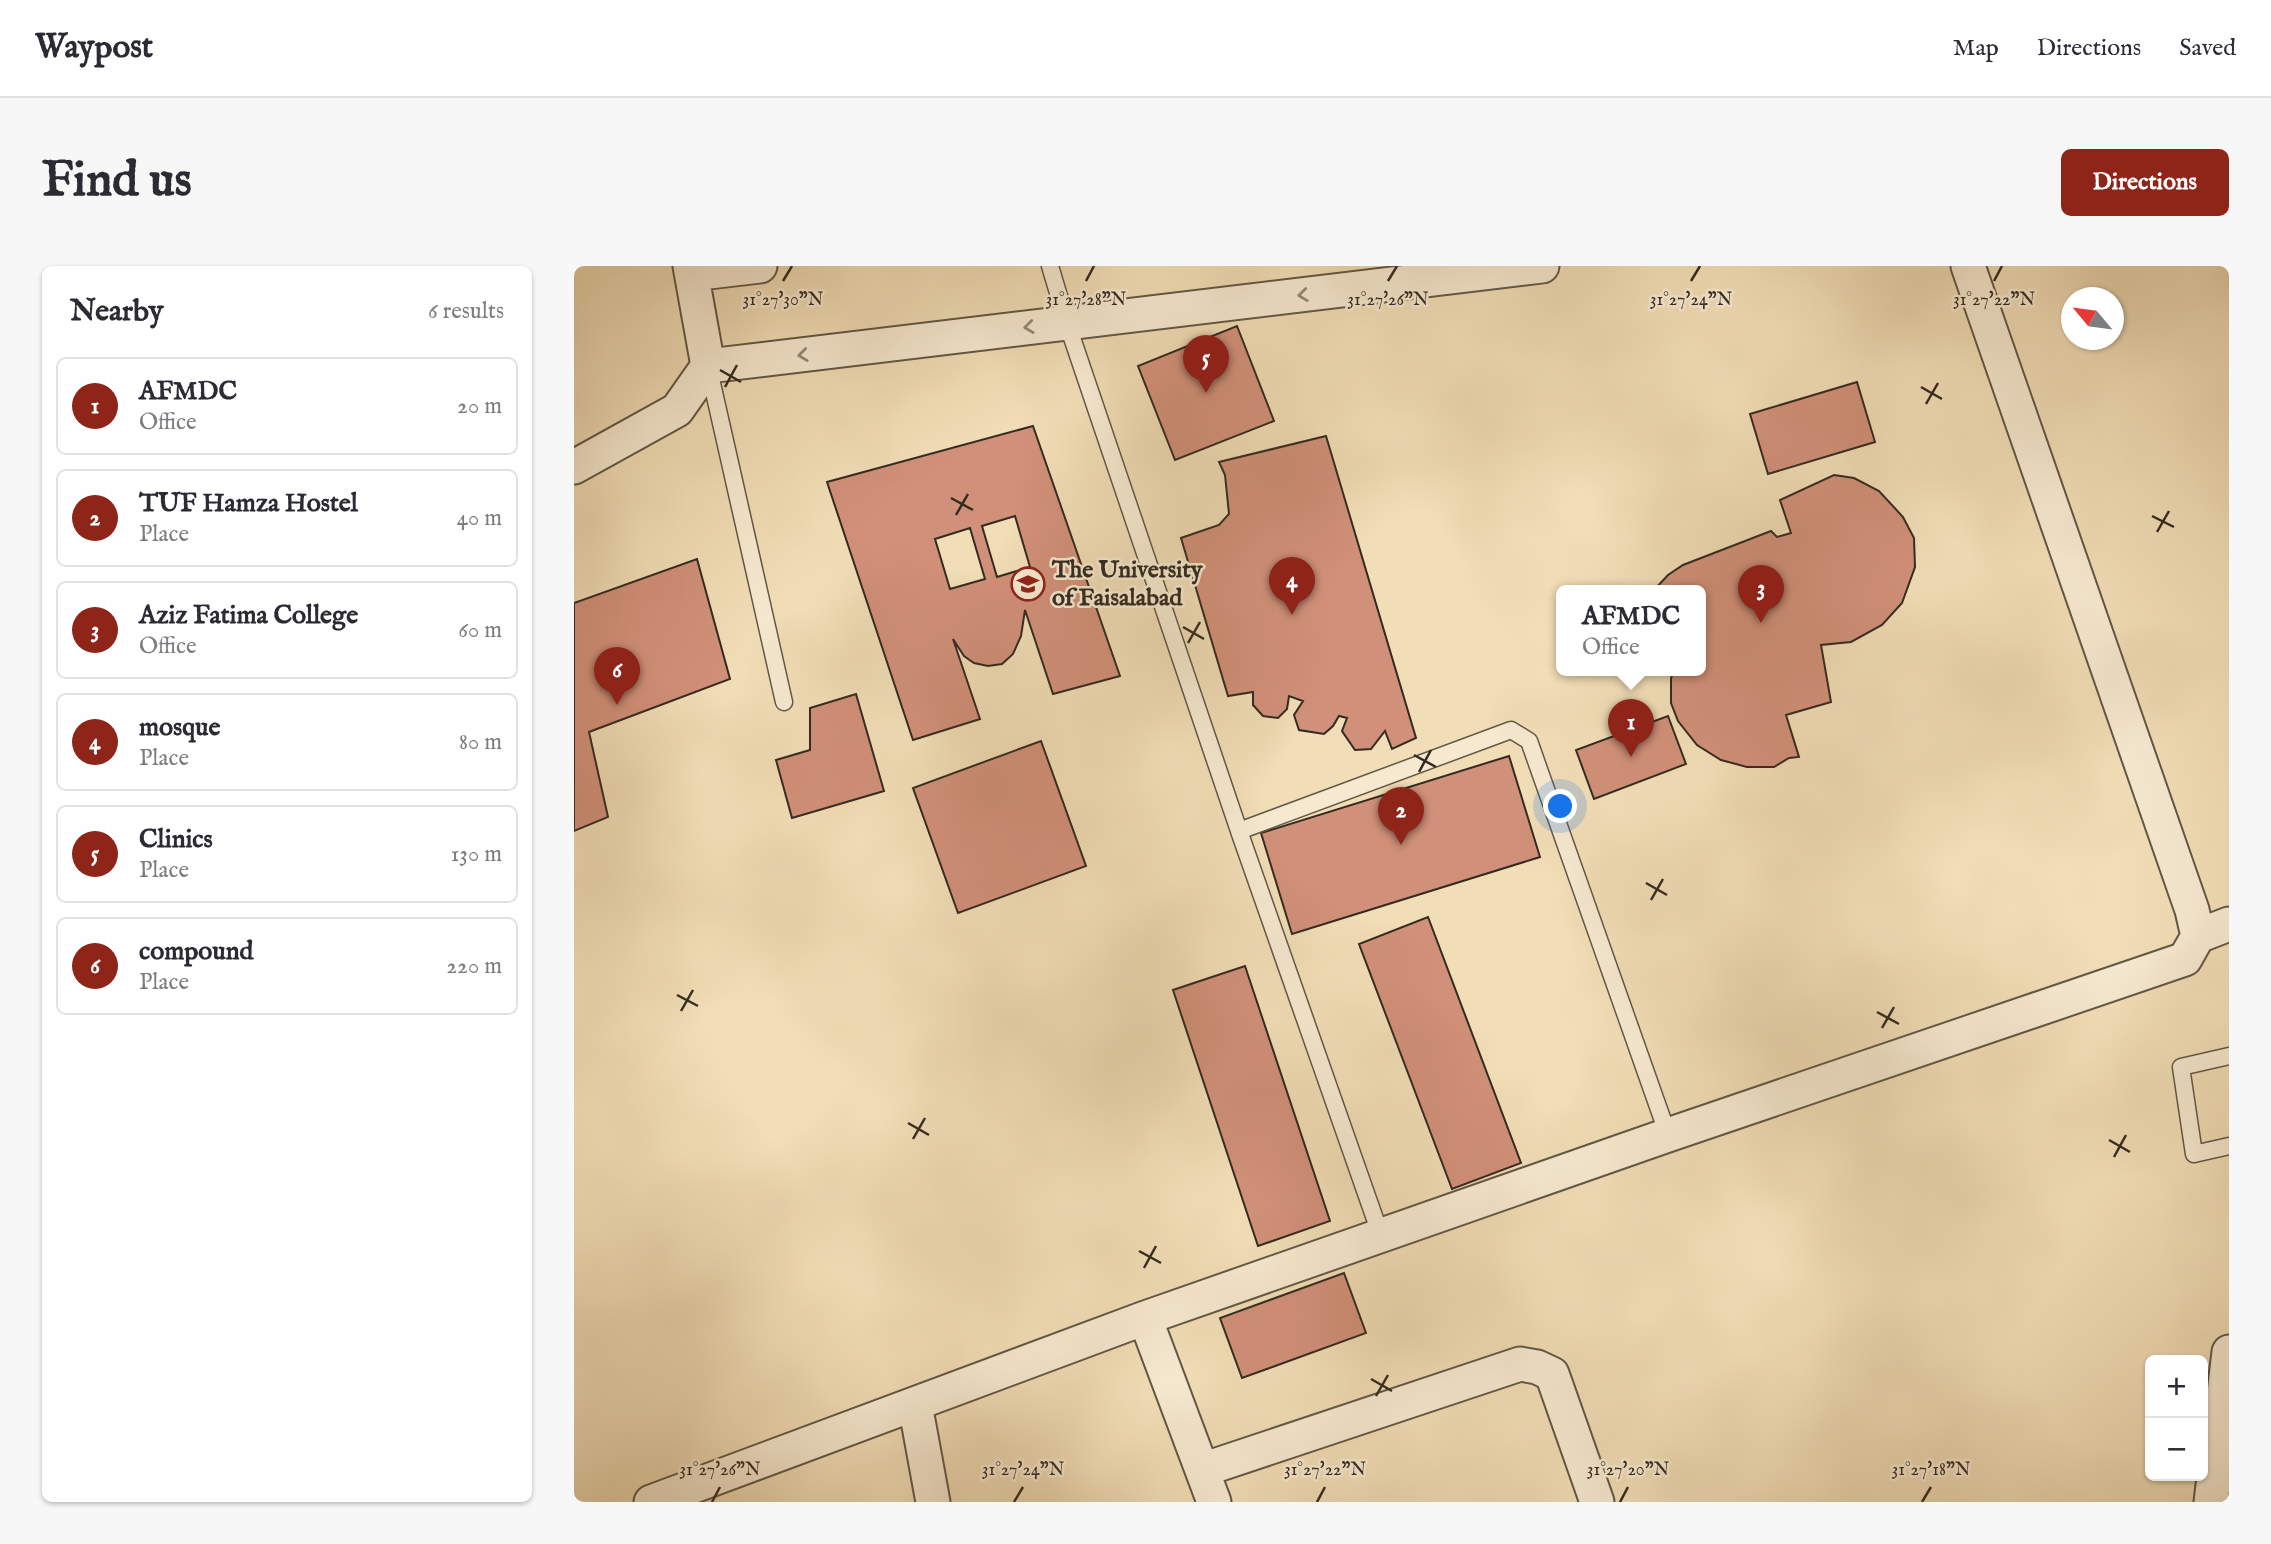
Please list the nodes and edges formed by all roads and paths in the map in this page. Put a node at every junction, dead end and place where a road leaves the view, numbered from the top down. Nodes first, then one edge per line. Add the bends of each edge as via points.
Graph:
1 (760, 266) edge
2 (1050, 266) edge
3 (1542, 266) edge
4 (1968, 266) edge
5 (691, 270) edge
6 (1342, 278) edge
7 (1066, 323) junction
8 (708, 366) junction
9 (625, 439) junction
10 (574, 440) edge
11 (574, 467) edge
12 (784, 702) dead end
13 (1239, 831) junction
14 (2229, 924) edge
15 (2198, 936) junction
16 (2229, 1056) edge
17 (1668, 1135) junction
18 (2229, 1146) edge
19 (1381, 1236) junction
20 (1145, 1318) junction
21 (2229, 1352) edge
22 (915, 1404) junction
23 (1202, 1470) junction
24 (652, 1502) edge
25 (933, 1502) edge
26 (1214, 1502) edge
27 (1597, 1502) edge
28 (2211, 1502) edge

1 - 5 street
2 - 7 lane
3 - 6 street
4 - 15 street
5 - 8 street
6 -> 7 street
7 -> 8 street
7 - 13 lane
8 - 9 street via 677,410
8 - 12 lane
9 - 10 street
9 - 11 street
13 - 17 lane via 1511,730 1530,741
13 - 19 lane
14 - 15 street
15 - 17 street via 2185,959
16 - 18 lane via 2181,1067 2194,1154
17 - 19 street
19 - 20 street
20 - 22 street
20 - 23 street
21 - 28 street
22 - 24 street
22 - 25 street
23 - 26 street
23 - 27 street via 1520,1364 1552,1374

